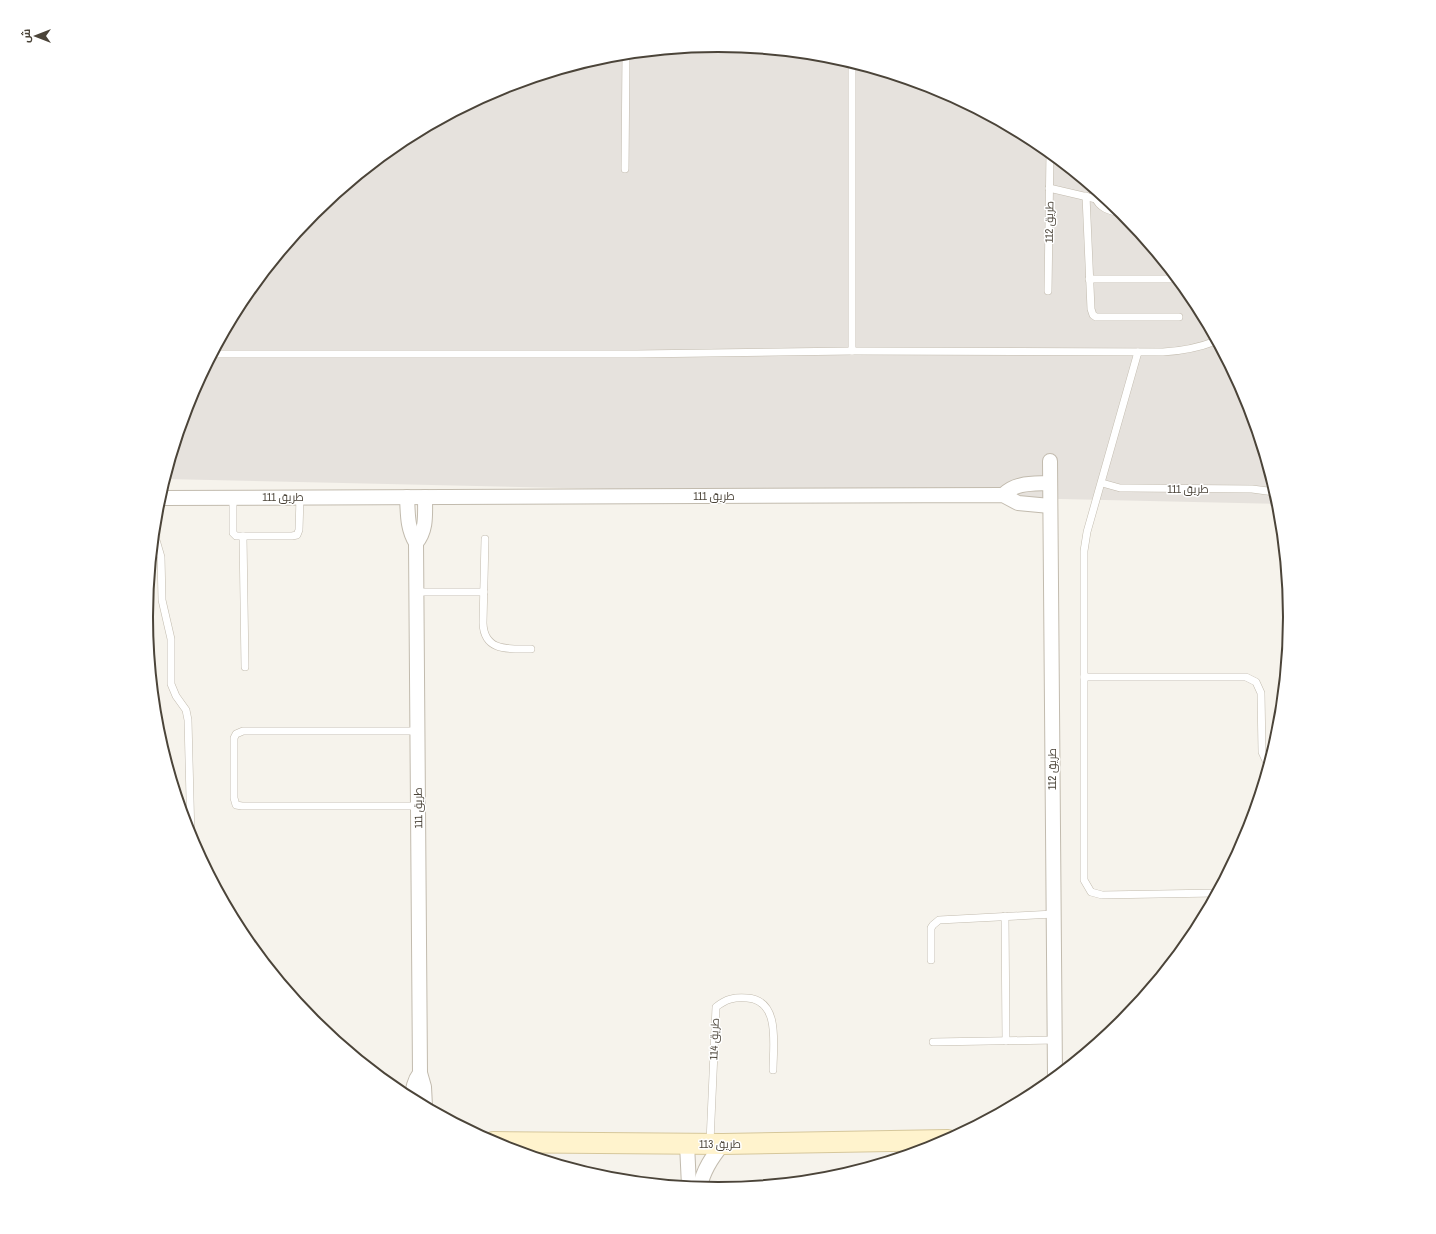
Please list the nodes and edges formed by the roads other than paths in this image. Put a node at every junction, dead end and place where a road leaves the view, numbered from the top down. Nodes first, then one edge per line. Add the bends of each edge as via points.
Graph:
1 (626, 60) edge
2 (852, 68) edge
3 (1050, 160) edge
4 (625, 169) dead end
5 (1049, 188) junction
6 (1094, 195) edge
7 (1086, 196) junction
8 (1097, 198) edge
9 (1111, 210) edge
10 (1089, 279) junction
11 (1170, 279) edge
12 (1048, 291) dead end
13 (1179, 317) dead end
14 (1211, 343) edge
15 (852, 351) junction
16 (1138, 352) junction
17 (218, 354) edge
18 (1050, 461) dead end
19 (1050, 483) junction
20 (1102, 483) junction
21 (1268, 491) edge
22 (1003, 495) junction
23 (300, 497) junction
24 (407, 497) junction
25 (426, 497) junction
26 (166, 498) edge
27 (233, 498) junction
28 (1050, 506) junction
29 (242, 536) junction
30 (485, 539) dead end
31 (416, 543) junction
32 (158, 546) edge
33 (416, 592) junction
34 (484, 592) junction
35 (530, 650) dead end
36 (245, 667) dead end
37 (1084, 677) junction
38 (417, 731) junction
39 (1265, 758) edge
40 (418, 806) junction
41 (191, 819) edge
42 (1211, 893) edge
43 (1054, 914) junction
44 (1005, 916) junction
45 (931, 960) dead end
46 (1055, 1040) junction
47 (1006, 1041) junction
48 (933, 1042) dead end
49 (773, 1070) dead end
50 (1055, 1070) edge
51 (420, 1073) junction
52 (413, 1092) edge
53 (425, 1100) edge
54 (931, 1140) edge
55 (510, 1142) edge
56 (686, 1144) junction
57 (717, 1144) junction
58 (689, 1181) edge
59 (702, 1182) edge

1 - 4 lane
2 - 15 lane
3 - 5 lane, طريق 112
5 - 7 lane
5 - 12 lane, طريق 112
6 - 7 lane
7 - 10 lane
8 - 9 lane via 1097,204
10 - 11 lane
10 - 13 lane via 1091,313 1096,317
14 - 16 lane via 1184,351
15 - 16 lane
15 - 17 lane
16 - 20 lane
18 - 19 street, طريق 112
19 - 22 street via 1018,485
19 - 28 street, طريق 112
20 - 21 lane, طريق 111 via 1120,488
20 - 37 lane via 1084,551
22 - 25 street, طريق 111
22 - 28 street, طريق 111 via 1018,503
23 - 24 street, طريق 111
23 - 27 street, طريق 111
23 - 29 lane via 297,535
24 - 25 street, طريق 111
24 - 31 street, طريق 111 via 409,529
25 - 31 street, طريق 111 via 424,528
26 - 27 street, طريق 111
27 - 29 lane via 233,533
28 - 43 street, طريق 112
29 - 36 lane
30 - 34 lane
31 - 33 street, طريق 111
32 - 41 lane via 161,557 162,600 171,639 171,684 186,710 188,720
33 - 34 lane
33 - 38 street, طريق 111
34 - 35 lane via 483,629 489,641 505,649
37 - 39 lane via 1246,677 1256,682 1261,694 1262,752
37 - 42 lane via 1084,880 1091,892 1102,895
38 - 40 street, طريق 111
38 - 40 lane via 243,731 234,738 234,798 236,804 242,806
40 - 51 street, طريق 111
43 - 44 lane
43 - 46 street, طريق 112
44 - 45 lane via 943,919 936,922 931,928
44 - 47 lane
46 - 47 lane
46 - 50 street, طريق 112
47 - 48 lane
49 - 57 lane, طريق 114 via 773,1022 768,1009 761,1002 750,998 724,1000 716,1007
51 - 52 street, طريق 111 via 415,1080
51 - 53 street, طريق 111
54 - 57 street, طريق 113
55 - 56 street, طريق 113
56 - 57 street, طريق 113
56 - 58 street
57 - 59 street

